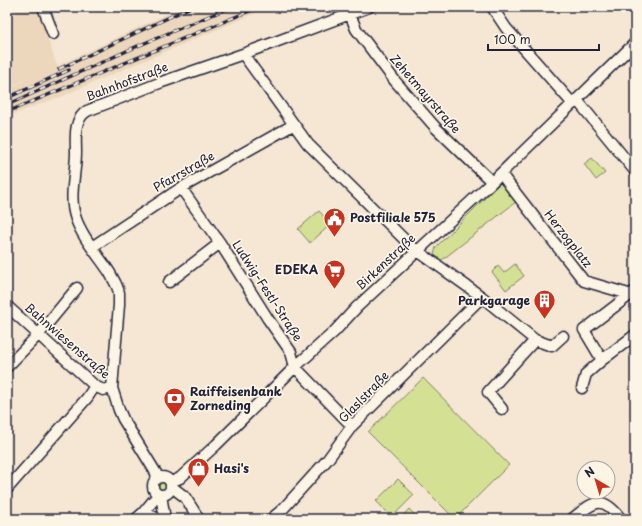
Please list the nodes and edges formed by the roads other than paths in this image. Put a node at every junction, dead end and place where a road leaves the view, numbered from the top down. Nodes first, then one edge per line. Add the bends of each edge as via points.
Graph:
1 (43, 7) edge
2 (369, 7) edge
3 (492, 7) edge
4 (350, 14) junction
5 (53, 34) dead end
6 (635, 43) edge
7 (243, 54) junction
8 (575, 102) junction
9 (293, 125) junction
10 (635, 171) edge
11 (501, 174) junction
12 (492, 182) junction
13 (181, 188) junction
14 (220, 243) junction
15 (92, 247) junction
16 (417, 251) junction
17 (169, 282) dead end
18 (77, 288) dead end
19 (634, 293) edge
20 (482, 297) junction
21 (7, 306) edge
22 (39, 334) junction
23 (563, 336) dead end
24 (633, 337) edge
25 (535, 340) junction
26 (602, 360) junction
27 (7, 367) edge
28 (295, 367) junction
29 (95, 386) junction
30 (112, 388) junction
31 (582, 388) dead end
32 (502, 408) dead end
33 (352, 426) junction
34 (157, 479) junction
35 (171, 485) junction
36 (7, 489) edge
37 (160, 495) junction
38 (139, 516) edge
39 (158, 519) edge
40 (166, 519) edge
41 (199, 519) edge
42 (271, 519) edge
43 (572, 519) edge
44 (621, 519) edge

1 - 5 street
2 - 4 street, Bahnhofstraße
3 - 8 street via 506,28
4 - 7 street, Bahnhofstraße
4 - 12 street, Zehetmayrstraße via 356,29 395,81 436,128
6 - 8 street, Birkenstraße
7 - 9 street
7 - 15 street, Bahnhofstraße via 162,82 82,114 77,123 72,195 76,218
8 - 10 street
8 - 11 street, Birkenstraße
9 - 13 street, Pfarrstraße
9 - 16 street via 319,156
11 - 12 street, Birkenstraße
11 - 19 street, Herzogplatz via 584,280
12 - 16 street, Birkenstraße
13 - 14 street, Ludwig-Festl-Straße
13 - 15 street, Pfarrstraße
14 - 17 street, Ludwig-Festl-Straße
14 - 28 street, Ludwig-Festl-Straße via 291,352
15 - 30 street, Bahnhofstraße via 111,275 118,292
16 - 20 street
16 - 28 street, Birkenstraße
18 - 22 street
19 - 26 street, Herzogplatz via 584,330
20 - 25 street
20 - 33 street, Glaslstraße
21 - 22 street, Bahnwiesenstraße
22 - 27 street
22 - 29 street, Bahnwiesenstraße
23 - 25 street via 552,346
24 - 26 street
25 - 32 street via 488,392
26 - 31 street via 586,374
28 - 33 street, Ludwig-Festl-Straße
28 - 35 street, Birkenstraße via 216,445
29 - 30 street, Bahnwiesenstraße via 103,390
29 - 36 street
30 - 34 street, Bahnhofstraße via 119,410 156,473
33 - 42 street, Glaslstraße via 328,459
34 - 35 street via 166,477
34 - 37 street via 153,486
35 - 37 street via 168,492
35 - 41 street via 185,497
37 - 38 street
37 - 40 street
38 - 39 street via 152,516
43 - 44 street via 592,503 603,503 612,508

